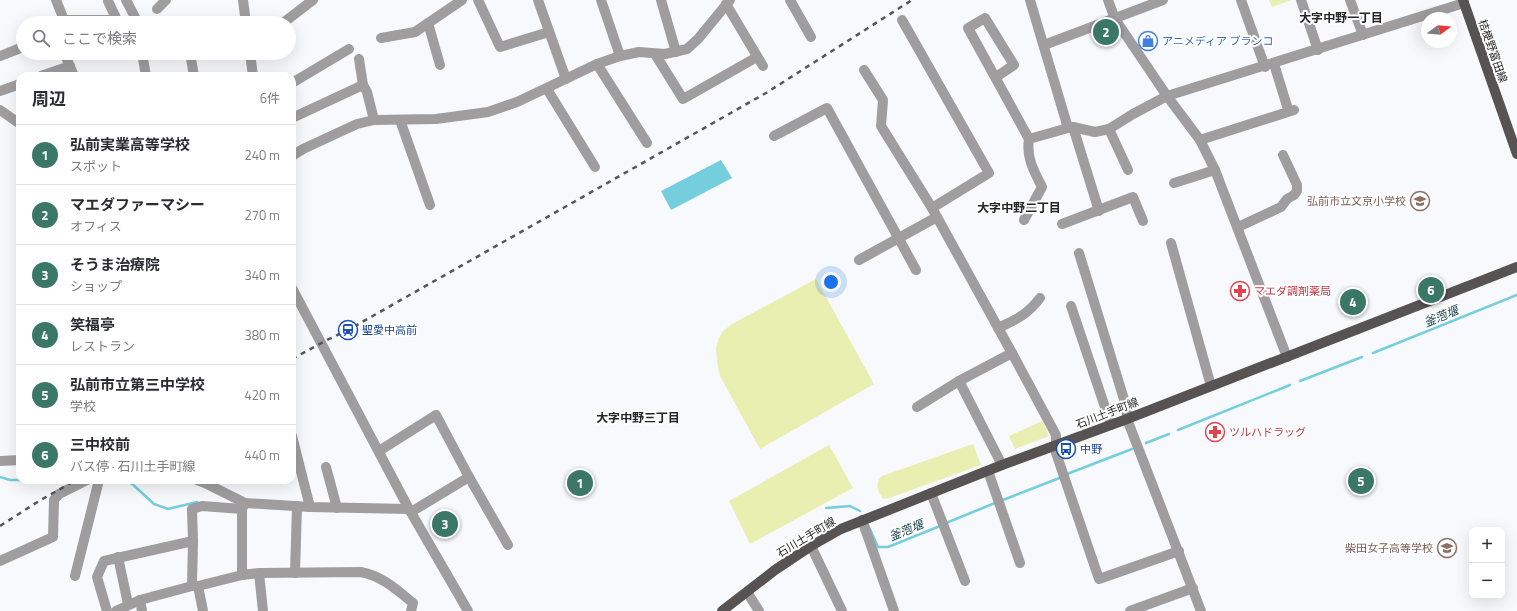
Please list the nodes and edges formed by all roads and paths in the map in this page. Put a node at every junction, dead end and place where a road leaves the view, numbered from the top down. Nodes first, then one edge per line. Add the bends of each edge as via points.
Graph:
1 (56, 0) edge
2 (126, 0) edge
3 (166, 0) edge
4 (243, 0) edge
5 (313, 0) edge
6 (462, 0) edge
7 (478, 0) edge
8 (538, 0) edge
9 (601, 0) edge
10 (661, 0) edge
11 (790, 0) edge
12 (1030, 0) edge
13 (1108, 0) edge
14 (1164, 0) edge
15 (1241, 0) edge
16 (1301, 0) edge
17 (1350, 0) edge
18 (108, 1) edge
19 (728, 2) edge
20 (1463, 2) edge
21 (156, 9) dead end
22 (62, 16) edge
23 (114, 16) edge
24 (134, 16) edge
25 (245, 16) edge
26 (292, 16) edge
27 (1115, 19) junction
28 (902, 20) dead end
29 (428, 23) junction
30 (549, 32) junction
31 (1363, 36) junction
32 (811, 37) dead end
33 (381, 38) dead end
34 (1044, 45) junction
35 (349, 49) dead end
36 (16, 50) edge
37 (1318, 50) junction
38 (676, 52) junction
39 (655, 54) junction
40 (0, 56) edge
41 (620, 56) junction
42 (757, 57) junction
43 (359, 59) dead end
44 (68, 60) edge
45 (143, 60) edge
46 (191, 60) edge
47 (251, 60) edge
48 (596, 64) junction
49 (440, 65) dead end
50 (1269, 65) junction
51 (70, 66) junction
52 (763, 66) dead end
53 (864, 70) dead end
54 (53, 72) edge
55 (72, 72) edge
56 (145, 72) edge
57 (193, 72) edge
58 (252, 72) edge
59 (996, 77) junction
60 (566, 79) junction
61 (296, 81) edge
62 (16, 85) edge
63 (363, 85) junction
64 (547, 89) junction
65 (0, 91) edge
66 (1167, 96) junction
67 (0, 110) edge
68 (296, 116) edge
69 (16, 120) edge
70 (374, 120) junction
71 (400, 120) junction
72 (1071, 128) junction
73 (1110, 129) junction
74 (774, 136) dead end
75 (1030, 139) junction
76 (1200, 140) junction
77 (647, 143) dead end
78 (296, 153) edge
79 (1517, 154) edge
80 (1283, 155) dead end
81 (595, 167) dead end
82 (1128, 170) dead end
83 (1215, 170) junction
84 (1174, 183) dead end
85 (430, 205) dead end
86 (1099, 211) junction
87 (935, 213) junction
88 (1024, 220) dead end
89 (1142, 222) dead end
90 (1062, 224) dead end
91 (1238, 227) junction
92 (899, 238) junction
93 (1171, 243) dead end
94 (1079, 253) dead end
95 (859, 260) dead end
96 (1517, 267) edge
97 (916, 270) dead end
98 (296, 298) edge
99 (1040, 298) dead end
100 (1071, 306) dead end
101 (998, 328) junction
102 (1012, 353) junction
103 (1287, 357) junction
104 (959, 381) junction
105 (1211, 386) junction
106 (917, 407) dead end
107 (1126, 419) junction
108 (1110, 425) junction
109 (1055, 446) junction
110 (379, 451) junction
111 (296, 452) edge
112 (16, 460) edge
113 (0, 461) edge
114 (1002, 465) junction
115 (326, 467) dead end
116 (988, 471) junction
117 (470, 477) junction
118 (79, 484) edge
119 (97, 484) edge
120 (207, 484) edge
121 (931, 493) junction
122 (244, 506) junction
123 (297, 506) junction
124 (310, 507) junction
125 (337, 508) junction
126 (410, 510) junction
127 (862, 520) junction
128 (193, 541) junction
129 (508, 545) dead end
130 (811, 546) junction
131 (1179, 551) junction
132 (118, 557) junction
133 (0, 561) edge
134 (1020, 563) dead end
135 (259, 573) junction
136 (295, 573) junction
137 (75, 576) dead end
138 (242, 576) junction
139 (965, 581) dead end
140 (195, 586) junction
141 (1193, 588) junction
142 (747, 592) junction
143 (140, 600) junction
144 (128, 604) junction
145 (107, 611) edge
146 (116, 611) edge
147 (142, 611) edge
148 (203, 611) edge
149 (263, 611) edge
150 (411, 611) edge
151 (468, 611) edge
152 (722, 611) edge
153 (759, 611) edge
154 (842, 611) edge
155 (894, 611) edge
156 (1130, 611) edge
157 (1201, 611) edge

1 - 22 street
2 - 24 street
3 - 21 street
4 - 25 street
5 - 26 street
6 - 29 street
7 - 30 street via 500,47
8 - 30 street
9 - 41 street
10 - 38 street
11 - 32 street
12 - 34 street
13 - 27 street
14 - 27 street
15 - 50 street
16 - 37 street
17 - 31 street
18 - 23 street
19 - 38 street via 698,39 687,49
19 - 42 street
20 - 31 street
20 - 79 main road, 桔梗野富田線
27 - 34 street
27 - 66 street
28 - 87 street via 989,173
29 - 33 street via 414,32
29 - 49 street
30 - 60 street
31 - 37 street
34 - 72 street
35 - 61 street
36 - 40 street
37 - 50 street
38 - 39 street
39 - 41 street via 639,52
39 - 42 street via 683,99
41 - 48 street
42 - 52 street
43 - 63 street
44 - 51 street
45 - 56 street
46 - 57 street
47 - 58 street
48 - 60 street
48 - 77 street
50 - 66 street
50 - 76 street via 1290,108
51 - 54 street
51 - 55 street
53 - 87 street via 883,100 881,126
59 - 59 street via 968,28 985,18 1014,65
59 - 75 street
60 - 64 street
62 - 65 street
63 - 68 street
63 - 70 street
64 - 71 street via 488,112 460,117
64 - 81 street
66 - 73 street
66 - 76 street
67 - 69 street
70 - 71 street
70 - 78 street via 357,124
71 - 85 street
72 - 73 street via 1095,132
72 - 75 street
72 - 86 street
73 - 82 street
74 - 92 street via 827,108
75 - 88 street via 1029,162 1042,187
76 - 83 street
80 - 91 street via 1297,185 1297,191 1281,207
83 - 84 street
83 - 91 street
86 - 89 street via 1132,197
86 - 90 street
87 - 92 street
87 - 101 street
91 - 103 street
92 - 95 street
92 - 97 street
93 - 105 street
94 - 107 street via 1127,409
96 - 103 main road, 石川土手町線
98 - 110 street
99 - 101 street via 1024,315
100 - 108 street
101 - 102 street
102 - 104 street
102 - 109 street via 1056,435
103 - 105 main road, 石川土手町線
104 - 106 street
104 - 114 street
105 - 107 main road, 石川土手町線
107 - 108 main road, 石川土手町線
107 - 131 street
108 - 109 main road, 石川土手町線
109 - 114 main road, 石川土手町線
109 - 131 street via 1099,579
110 - 117 street via 436,415
110 - 126 street
111 - 124 street
112 - 113 street
114 - 116 main road, 石川土手町線
115 - 125 street
116 - 121 main road, 石川土手町線
116 - 134 street
117 - 126 street
117 - 129 street
118 - 133 street via 59,494 54,500 53,537
119 - 137 street
120 - 122 street
121 - 127 main road, 石川土手町線
121 - 139 street
122 - 123 street
122 - 128 street via 202,506 192,509
122 - 138 street
123 - 124 street
123 - 136 street
124 - 125 street
125 - 126 street
126 - 151 street
127 - 130 main road, 石川土手町線
127 - 155 street
128 - 132 street
128 - 140 street
130 - 142 main road, 石川土手町線
130 - 154 street
131 - 141 street
132 - 144 street
132 - 145 street via 104,561 97,577
135 - 136 street
135 - 138 street
135 - 149 street
136 - 150 street via 372,574 413,603
138 - 140 street
140 - 143 street
140 - 148 street
141 - 156 street
141 - 157 street
142 - 152 main road, 石川土手町線
142 - 153 street
143 - 144 street
143 - 147 street
144 - 146 street

